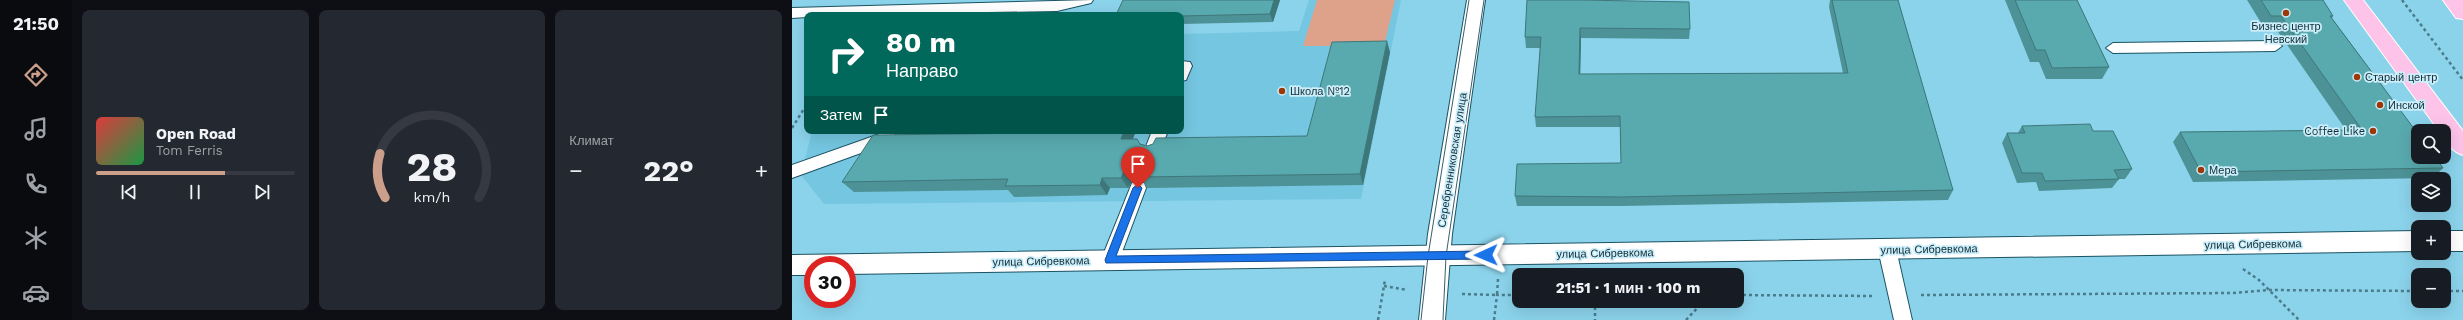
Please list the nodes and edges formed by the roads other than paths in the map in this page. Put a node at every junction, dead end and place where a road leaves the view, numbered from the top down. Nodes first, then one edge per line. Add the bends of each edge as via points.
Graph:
1 (1086, 0) edge
2 (1476, 0) edge
3 (2353, 0) edge
4 (2452, 0) edge
5 (873, 6) edge
6 (792, 13) edge
7 (2463, 13) edge
8 (2275, 46) dead end
9 (2113, 48) dead end
10 (1159, 134) edge
11 (900, 137) edge
12 (2463, 147) edge
13 (1153, 149) edge
14 (792, 172) edge
15 (1138, 188) edge
16 (2451, 241) edge
17 (2463, 241) edge
18 (2411, 242) edge
19 (1887, 249) junction
20 (1437, 256) junction
21 (1110, 260) junction
22 (792, 265) edge
23 (1432, 320) edge
24 (1903, 320) edge

1 - 5 lane via 1058,6
2 - 20 street, Серебренниковская улица
3 - 12 main road
4 - 7 main road
5 - 6 lane
8 - 9 lane
10 - 13 lane
11 - 14 lane via 884,137
15 - 21 lane
16 - 17 street
18 - 19 street, улица Сибревкома
19 - 20 street, улица Сибревкома
19 - 24 lane
20 - 21 street, улица Сибревкома
20 - 23 street, Серебренниковская улица
21 - 22 street, улица Сибревкома

